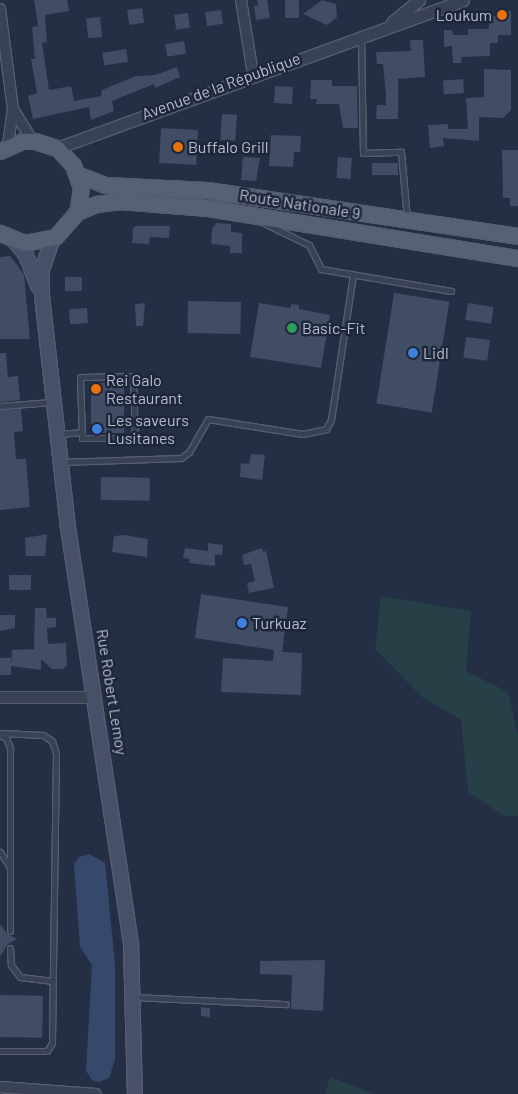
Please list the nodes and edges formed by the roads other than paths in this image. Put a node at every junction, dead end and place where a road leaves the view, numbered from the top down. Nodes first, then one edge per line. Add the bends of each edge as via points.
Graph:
1 (241, 0) edge
2 (419, 0) edge
3 (463, 0) edge
4 (0, 9) edge
5 (385, 28) junction
6 (361, 36) junction
7 (253, 74) junction
8 (13, 109) junction
9 (33, 141) junction
10 (4, 148) edge
11 (57, 148) junction
12 (79, 175) junction
13 (78, 212) junction
14 (235, 212) junction
15 (407, 219) junction
16 (7, 236) edge
17 (518, 236) edge
18 (53, 238) junction
19 (518, 258) edge
20 (353, 275) junction
21 (451, 291) dead end
22 (42, 296) junction
23 (54, 402) junction
24 (0, 406) edge
25 (80, 432) junction
26 (57, 434) junction
27 (60, 462) junction
28 (0, 697) edge
29 (95, 697) junction
30 (0, 734) edge
31 (0, 852) edge
32 (11, 874) junction
33 (10, 931) dead end
34 (10, 948) dead end
35 (54, 981) junction
36 (134, 997) junction
37 (286, 1004) dead end
38 (0, 1051) edge
39 (0, 1087) edge
40 (96, 1094) edge
41 (135, 1094) edge

1 - 7 street
2 - 5 street
3 - 5 street, Avenue de la République
4 - 8 street
5 - 6 street, Avenue de la République
6 - 7 street, Avenue de la République
6 - 15 lane via 363,153 402,152
7 - 11 street, Avenue de la République
8 - 9 street
8 - 10 street
9 - 10 main road
9 - 11 main road
11 - 12 main road
12 - 13 main road
12 - 15 main road via 106,185 207,190
13 - 14 main road, Route Nationale 9 via 96,204 118,201
13 - 18 main road
14 - 19 main road, Route Nationale 9
14 - 20 lane via 309,245 321,269
15 - 17 main road
16 - 18 main road via 36,243
16 - 22 main road, Rue Robert Lemoy via 26,255
18 - 22 main road, Rue Robert Lemoy via 42,270
20 - 21 lane
20 - 27 lane via 331,420 326,429 304,434 208,419 189,452 181,458
22 - 23 main road, Rue Robert Lemoy
23 - 24 lane
23 - 26 main road, Rue Robert Lemoy
25 - 25 lane via 82,438 135,438 133,376 80,378
25 - 26 lane
26 - 27 main road, Rue Robert Lemoy
27 - 29 main road, Rue Robert Lemoy
28 - 29 street
29 - 36 main road, Rue Robert Lemoy via 131,946
30 - 32 lane via 6,738 10,748
30 - 35 lane via 43,735 52,741 56,753
31 - 32 lane
32 - 33 lane
34 - 35 lane via 11,965 20,977
35 - 38 lane via 50,1049
36 - 37 lane
36 - 41 main road, Rue Robert Lemoy
39 - 40 street

